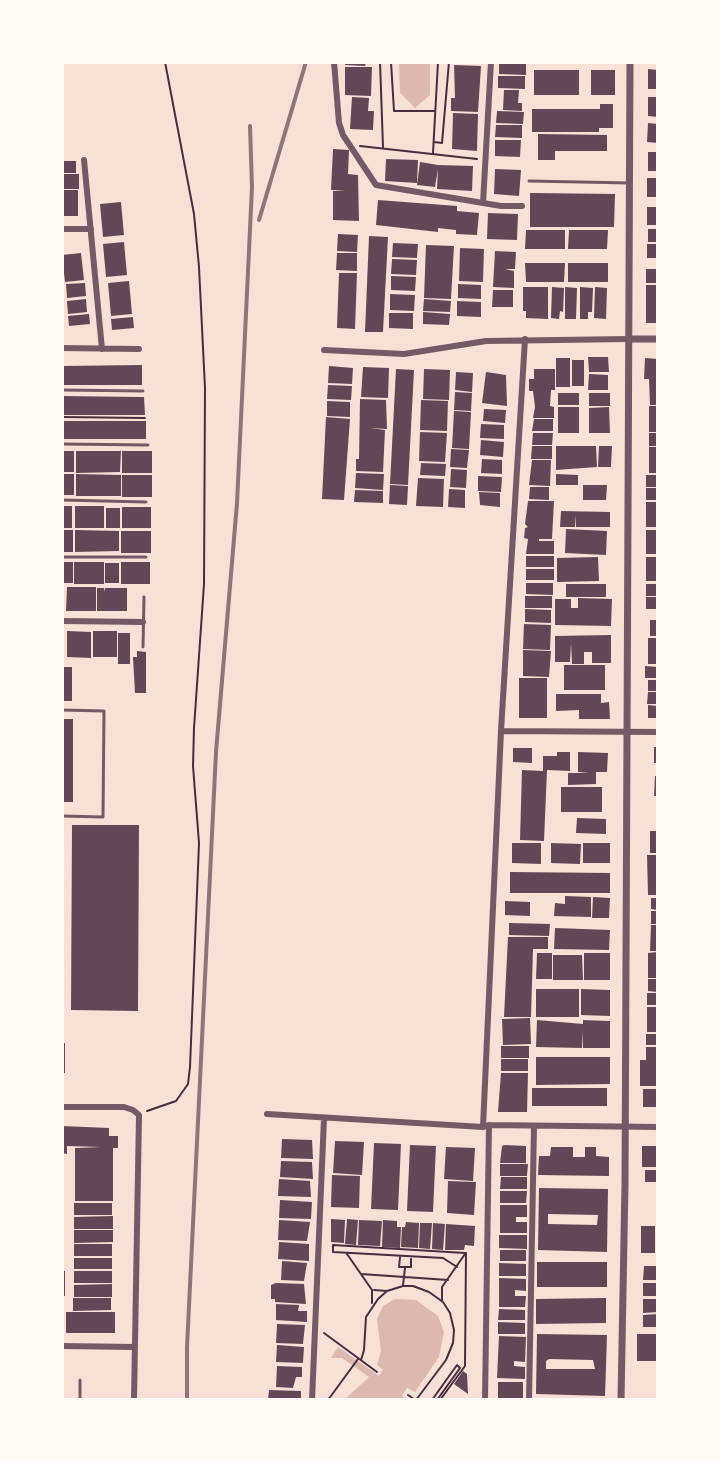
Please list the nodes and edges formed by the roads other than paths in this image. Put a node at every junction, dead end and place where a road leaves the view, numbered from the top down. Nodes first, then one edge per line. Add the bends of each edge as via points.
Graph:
1 (334, 62) edge
2 (491, 62) edge
3 (630, 62) edge
4 (84, 160) dead end
5 (529, 181) dead end
6 (630, 183) junction
7 (483, 203) junction
8 (522, 206) dead end
9 (62, 229) edge
10 (91, 229) junction
11 (525, 339) junction
12 (629, 339) junction
13 (658, 339) edge
14 (62, 348) edge
15 (102, 349) junction
16 (139, 349) dead end
17 (324, 350) dead end
18 (62, 390) edge
19 (143, 391) dead end
20 (62, 444) edge
21 (148, 445) dead end
22 (62, 500) edge
23 (146, 502) dead end
24 (62, 557) edge
25 (146, 557) dead end
26 (144, 597) dead end
27 (62, 621) edge
28 (143, 622) junction
29 (143, 647) dead end
30 (62, 710) edge
31 (501, 731) junction
32 (627, 732) junction
33 (658, 732) edge
34 (62, 816) edge
35 (62, 1107) edge
36 (267, 1114) dead end
37 (324, 1118) junction
38 (486, 1126) junction
39 (534, 1126) junction
40 (625, 1127) junction
41 (658, 1127) edge
42 (62, 1346) edge
43 (134, 1347) junction
44 (80, 1380) dead end
45 (80, 1400) edge
46 (134, 1400) edge
47 (312, 1400) edge
48 (485, 1400) edge
49 (529, 1400) edge
50 (621, 1400) edge

1 - 7 street via 343,135 376,185
2 - 7 street
3 - 6 street
4 - 10 street
5 - 6 lane
6 - 12 street
7 - 8 street
9 - 10 street
10 - 15 street
11 - 12 street
11 - 17 street via 404,354
11 - 31 street
12 - 13 street
12 - 32 street
14 - 15 street
15 - 16 street
18 - 19 lane
20 - 21 lane
22 - 23 lane
24 - 25 lane
26 - 28 lane
27 - 28 street
28 - 29 lane
30 - 34 lane via 104,711 103,817
31 - 32 street
31 - 38 street
32 - 33 street
32 - 40 street
35 - 43 street via 124,1107 136,1112
36 - 37 street
37 - 38 street
37 - 47 street
38 - 39 street
38 - 48 street
39 - 40 street
39 - 49 street
40 - 41 street
40 - 50 street
42 - 43 street
43 - 46 street
44 - 45 lane

